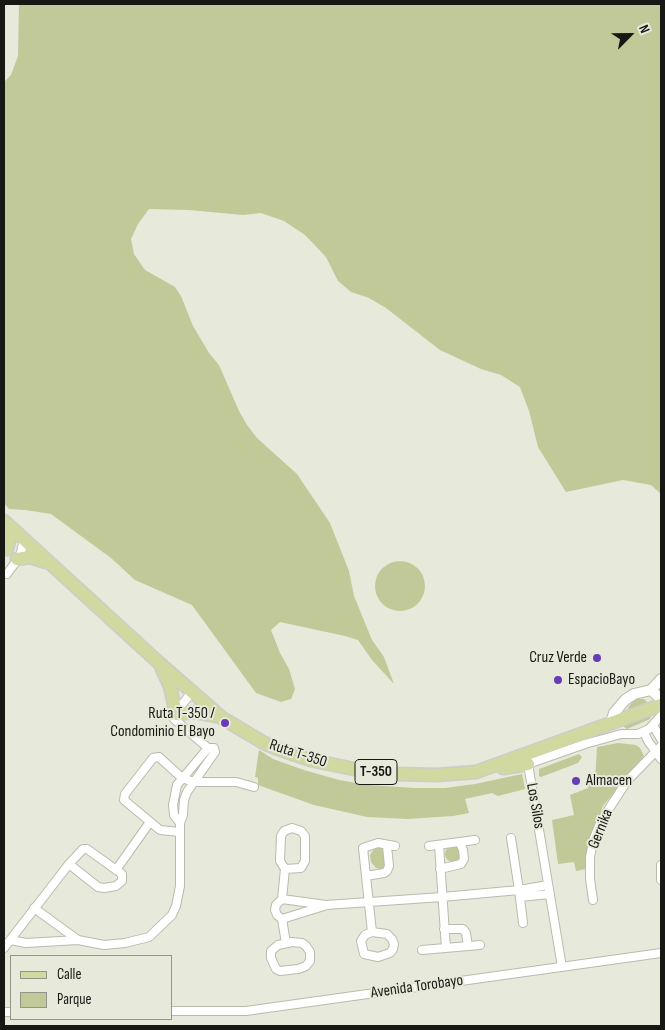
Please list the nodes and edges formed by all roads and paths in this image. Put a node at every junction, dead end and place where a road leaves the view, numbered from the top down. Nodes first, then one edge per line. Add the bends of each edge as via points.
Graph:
1 (4, 523) edge
2 (24, 540) junction
3 (5, 551) edge
4 (17, 559) junction
5 (50, 564) junction
6 (6, 574) dead end
7 (158, 662) junction
8 (661, 679) edge
9 (651, 690) junction
10 (192, 692) junction
11 (661, 699) edge
12 (661, 705) edge
13 (176, 714) junction
14 (661, 716) edge
15 (222, 718) junction
16 (611, 722) junction
17 (653, 725) junction
18 (644, 732) junction
19 (621, 734) junction
20 (661, 738) edge
21 (208, 748) junction
22 (658, 749) edge
23 (661, 759) edge
24 (528, 764) junction
25 (476, 772) junction
26 (182, 778) junction
27 (194, 782) junction
28 (254, 787) dead end
29 (150, 822) junction
30 (180, 823) junction
31 (180, 832) junction
32 (511, 838) dead end
33 (475, 840) dead end
34 (460, 843) junction
35 (439, 845) junction
36 (429, 846) dead end
37 (69, 864) junction
38 (661, 865) edge
39 (285, 869) junction
40 (440, 869) junction
41 (116, 870) junction
42 (366, 876) junction
43 (661, 880) edge
44 (549, 889) junction
45 (519, 893) junction
46 (442, 897) junction
47 (282, 899) junction
48 (593, 900) dead end
49 (369, 902) junction
50 (326, 905) junction
51 (34, 908) junction
52 (282, 919) junction
53 (523, 923) dead end
54 (444, 929) junction
55 (372, 932) dead end
56 (10, 940) junction
57 (78, 940) junction
58 (286, 944) junction
59 (480, 945) dead end
60 (468, 946) junction
61 (4, 948) edge
62 (446, 948) junction
63 (422, 950) dead end
64 (661, 953) edge
65 (562, 967) junction
66 (172, 1011) edge

1 - 2 main road, Ruta T-350 / T-350
1 - 3 main road via 9,540
2 - 3 street
2 - 4 street
2 - 5 main road, Ruta T-350 / T-350
4 - 5 main road via 35,558
4 - 6 street
5 - 7 main road, Ruta T-350 / T-350
7 - 10 main road, Ruta T-350 / T-350
7 - 13 main road via 170,686
8 - 9 street
9 - 11 street
9 - 16 street via 625,700 614,712
10 - 13 street
10 - 15 main road, Ruta T-350 / T-350
12 - 16 main road, Ruta T-350 / T-350
13 - 15 main road via 195,712
13 - 21 street via 175,721
14 - 17 street
15 - 25 main road, Ruta T-350 / T-350 via 278,750 310,760 379,773
16 - 19 street
16 - 25 main road, Ruta T-350 / T-350
17 - 18 street
17 - 20 street
18 - 19 street, Los Silos
18 - 22 street
19 - 24 street, Los Silos
21 - 26 street
21 - 27 street via 214,748 215,752
22 - 23 street
22 - 48 street, Gernika via 618,792 597,829 590,863
24 - 25 main road
24 - 44 street, Los Silos
26 - 27 street
26 - 29 street via 159,757 153,758 125,794 126,803
26 - 30 street via 177,785 173,805 174,815
27 - 28 street via 236,782
27 - 30 street via 187,792
29 - 31 street via 160,830
29 - 41 street
30 - 31 street
31 - 57 street via 180,886 176,906 166,922 139,941 104,945
32 - 45 street, Los Silos
33 - 34 street
34 - 35 street
34 - 40 street via 464,859 461,864
35 - 36 street
35 - 40 street
37 - 41 street via 85,848
37 - 41 street via 98,887 104,888 122,882 122,874
37 - 51 street
38 - 43 street
39 - 39 street via 301,868 306,861 305,836 298,829 289,828 281,836 280,861
39 - 47 street
40 - 46 street
42 - 42 street via 387,871 391,846 378,844 363,848
42 - 49 street
44 - 45 street
44 - 65 street, Los Silos
45 - 46 street
45 - 53 street, Los Silos
46 - 49 street
46 - 54 street
47 - 50 street
47 - 52 street via 275,908
49 - 50 street
49 - 55 street
50 - 52 street
51 - 56 street
51 - 57 street
52 - 58 street
54 - 60 street via 463,929
54 - 62 street
56 - 57 street via 26,943
56 - 61 street
58 - 58 street via 292,942 306,946 310,952 306,966 276,969 271,951
59 - 60 street
60 - 62 street
62 - 63 street
64 - 65 street, Avenida Torobayo
65 - 66 street, Avenida Torobayo via 246,1011

